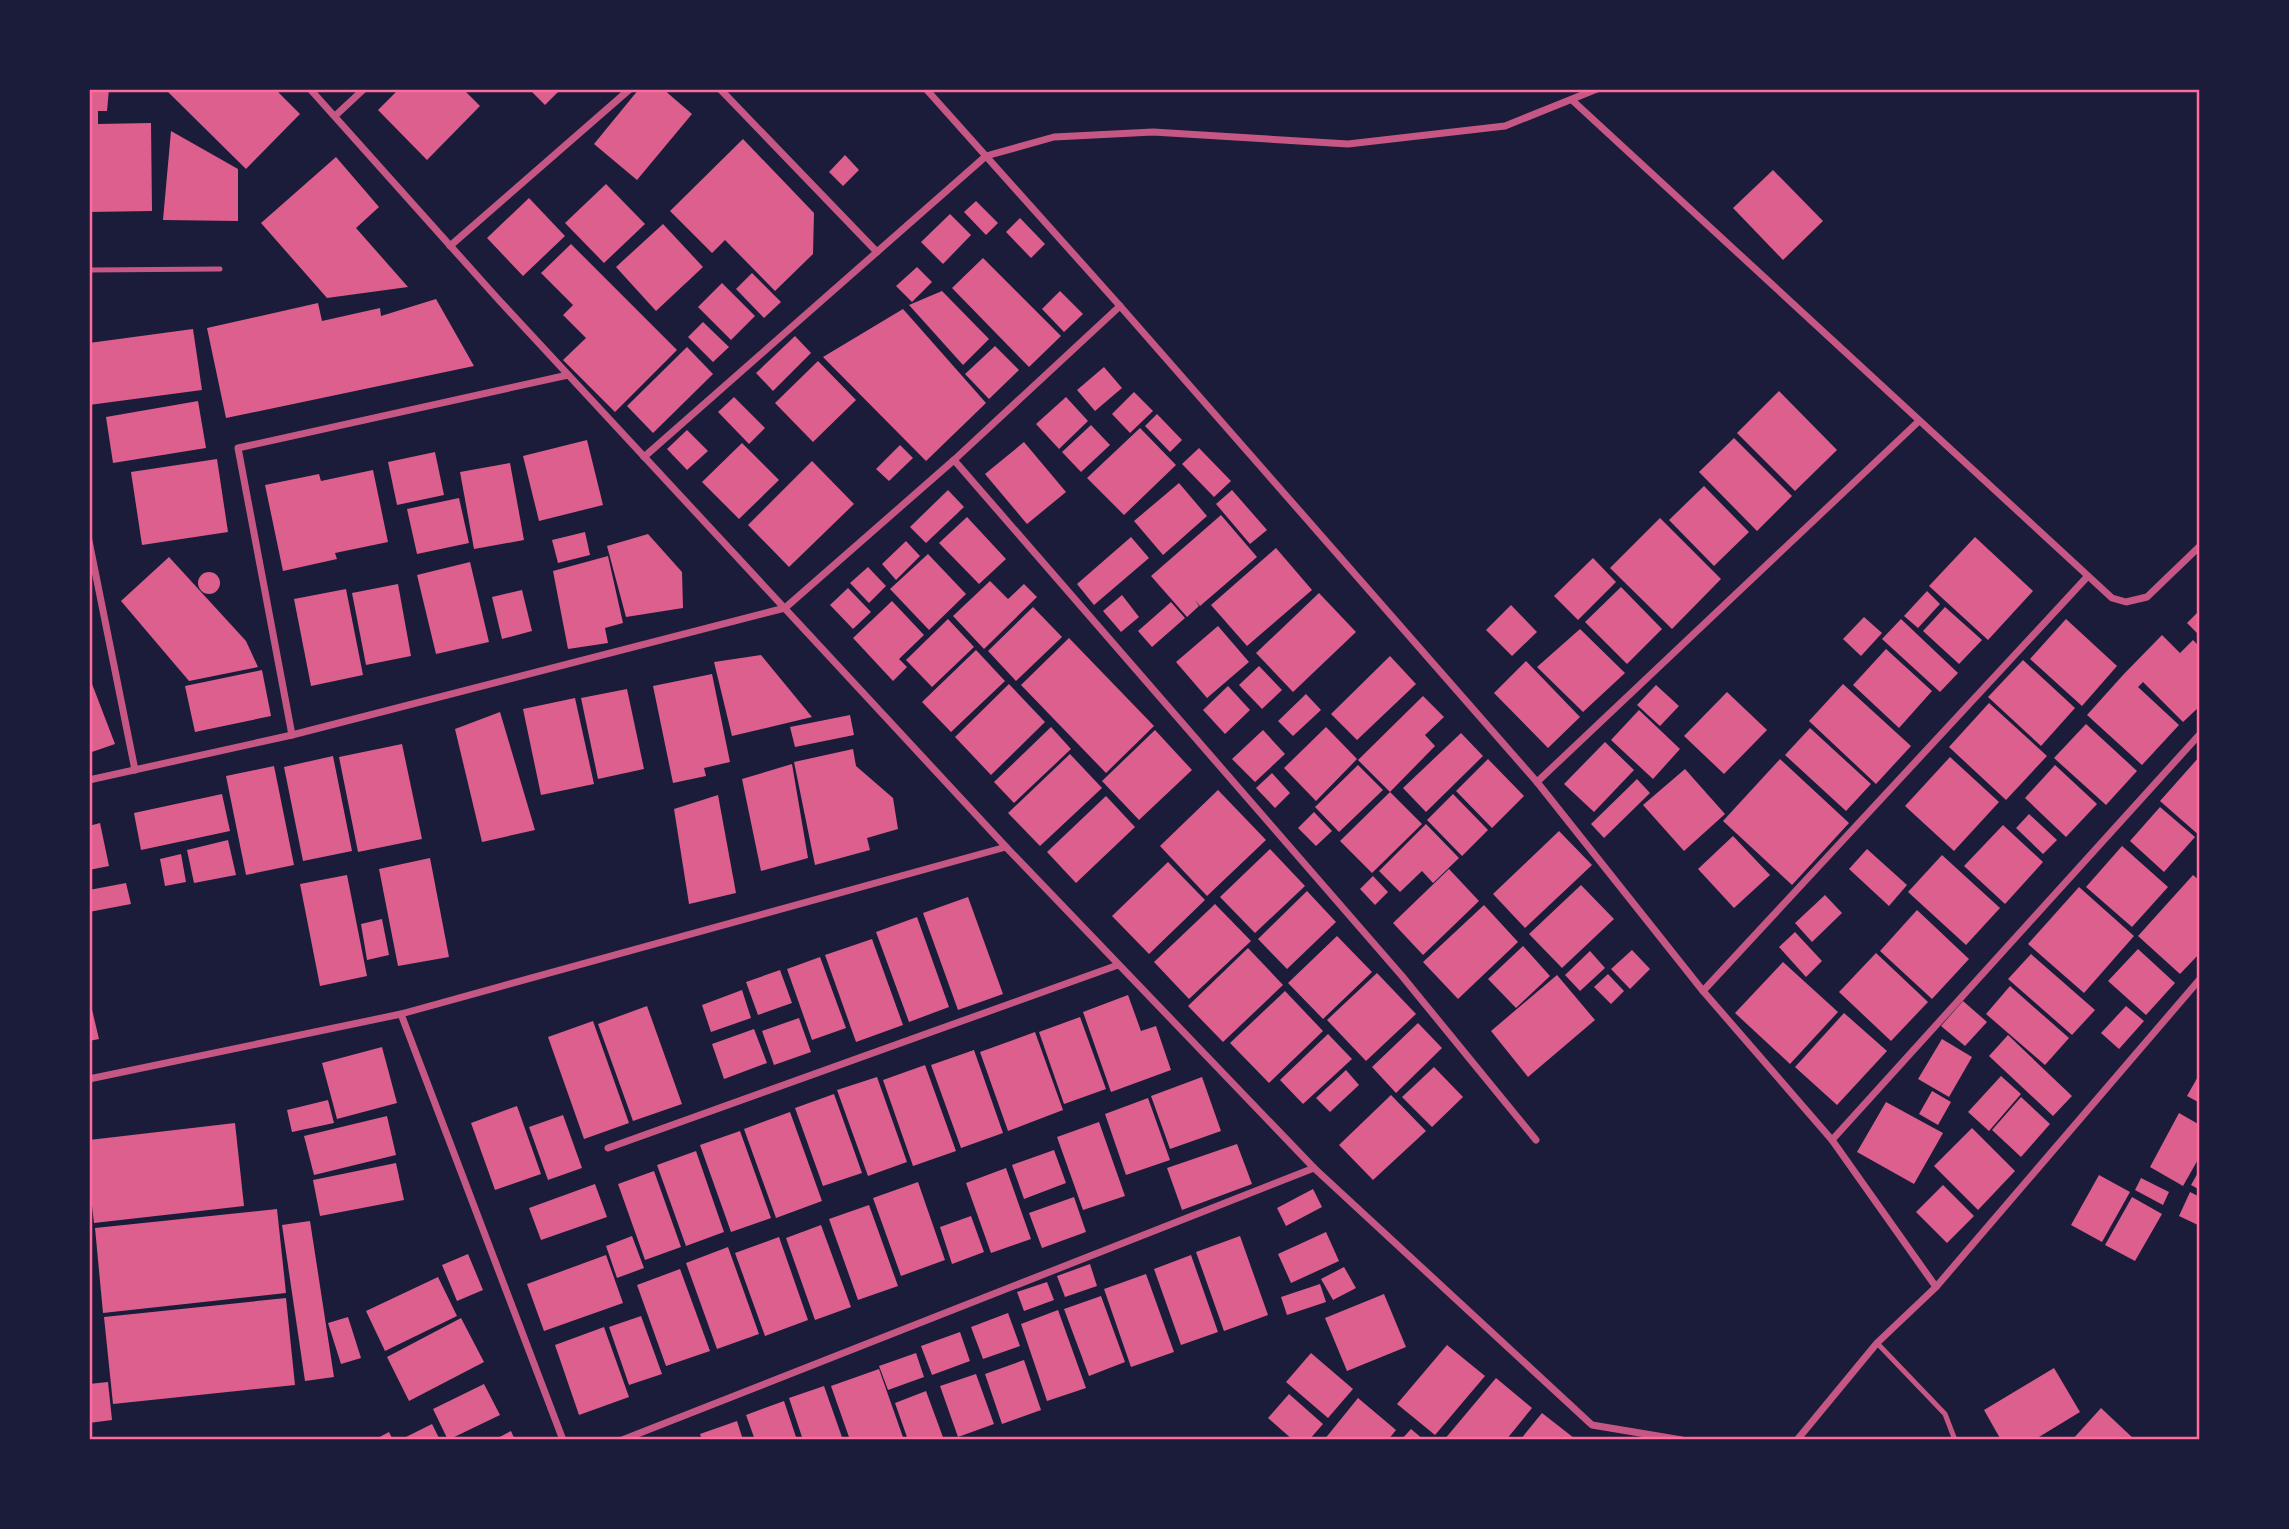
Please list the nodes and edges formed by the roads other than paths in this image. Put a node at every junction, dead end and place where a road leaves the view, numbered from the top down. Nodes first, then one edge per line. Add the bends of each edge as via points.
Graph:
1 (310, 89) edge
2 (364, 89) edge
3 (630, 89) edge
4 (720, 89) edge
5 (926, 89) edge
6 (1597, 89) edge
7 (1572, 100) junction
8 (335, 116) junction
9 (986, 156) junction
10 (450, 246) junction
11 (877, 252) junction
12 (220, 269) dead end
13 (89, 270) edge
14 (1120, 306) junction
15 (568, 375) junction
16 (1919, 421) junction
17 (644, 457) junction
18 (954, 460) junction
19 (89, 541) edge
20 (2200, 546) edge
21 (2087, 577) junction
22 (785, 608) junction
23 (2200, 734) edge
24 (292, 735) junction
25 (135, 770) junction
26 (89, 780) edge
27 (1537, 782) junction
28 (1006, 847) junction
29 (1118, 965) junction
30 (2200, 979) edge
31 (1703, 991) junction
32 (401, 1014) junction
33 (89, 1079) edge
34 (1536, 1140) dead end
35 (1832, 1140) junction
36 (608, 1148) dead end
37 (1314, 1168) junction
38 (1936, 1287) junction
39 (1877, 1343) junction
40 (563, 1440) edge
41 (622, 1440) edge
42 (1682, 1440) edge
43 (1797, 1440) edge
44 (1955, 1440) edge

1 - 8 street
2 - 8 street
3 - 10 street
4 - 11 street
5 - 9 street
6 - 7 street
7 - 9 street via 1505,126 1348,144 1153,132 1054,137
7 - 16 street
8 - 10 street
9 - 11 street
9 - 14 street
10 - 15 street
11 - 17 street
12 - 13 lane
14 - 18 street
14 - 27 street
15 - 17 street
15 - 24 street via 238,448
16 - 21 street
16 - 27 street
17 - 22 street
18 - 22 street
18 - 34 street via 1402,976
19 - 25 street
20 - 21 street via 2147,597 2126,602 2112,598
21 - 31 street
22 - 24 street
22 - 28 street
23 - 35 street
24 - 25 street
25 - 26 street
27 - 31 street
28 - 29 street
28 - 32 street
29 - 36 street
29 - 37 street
30 - 38 street
31 - 35 street
32 - 33 street
32 - 40 street
35 - 38 street
37 - 41 street
37 - 42 street via 1591,1425
38 - 39 street
39 - 43 street
39 - 44 lane via 1945,1414

